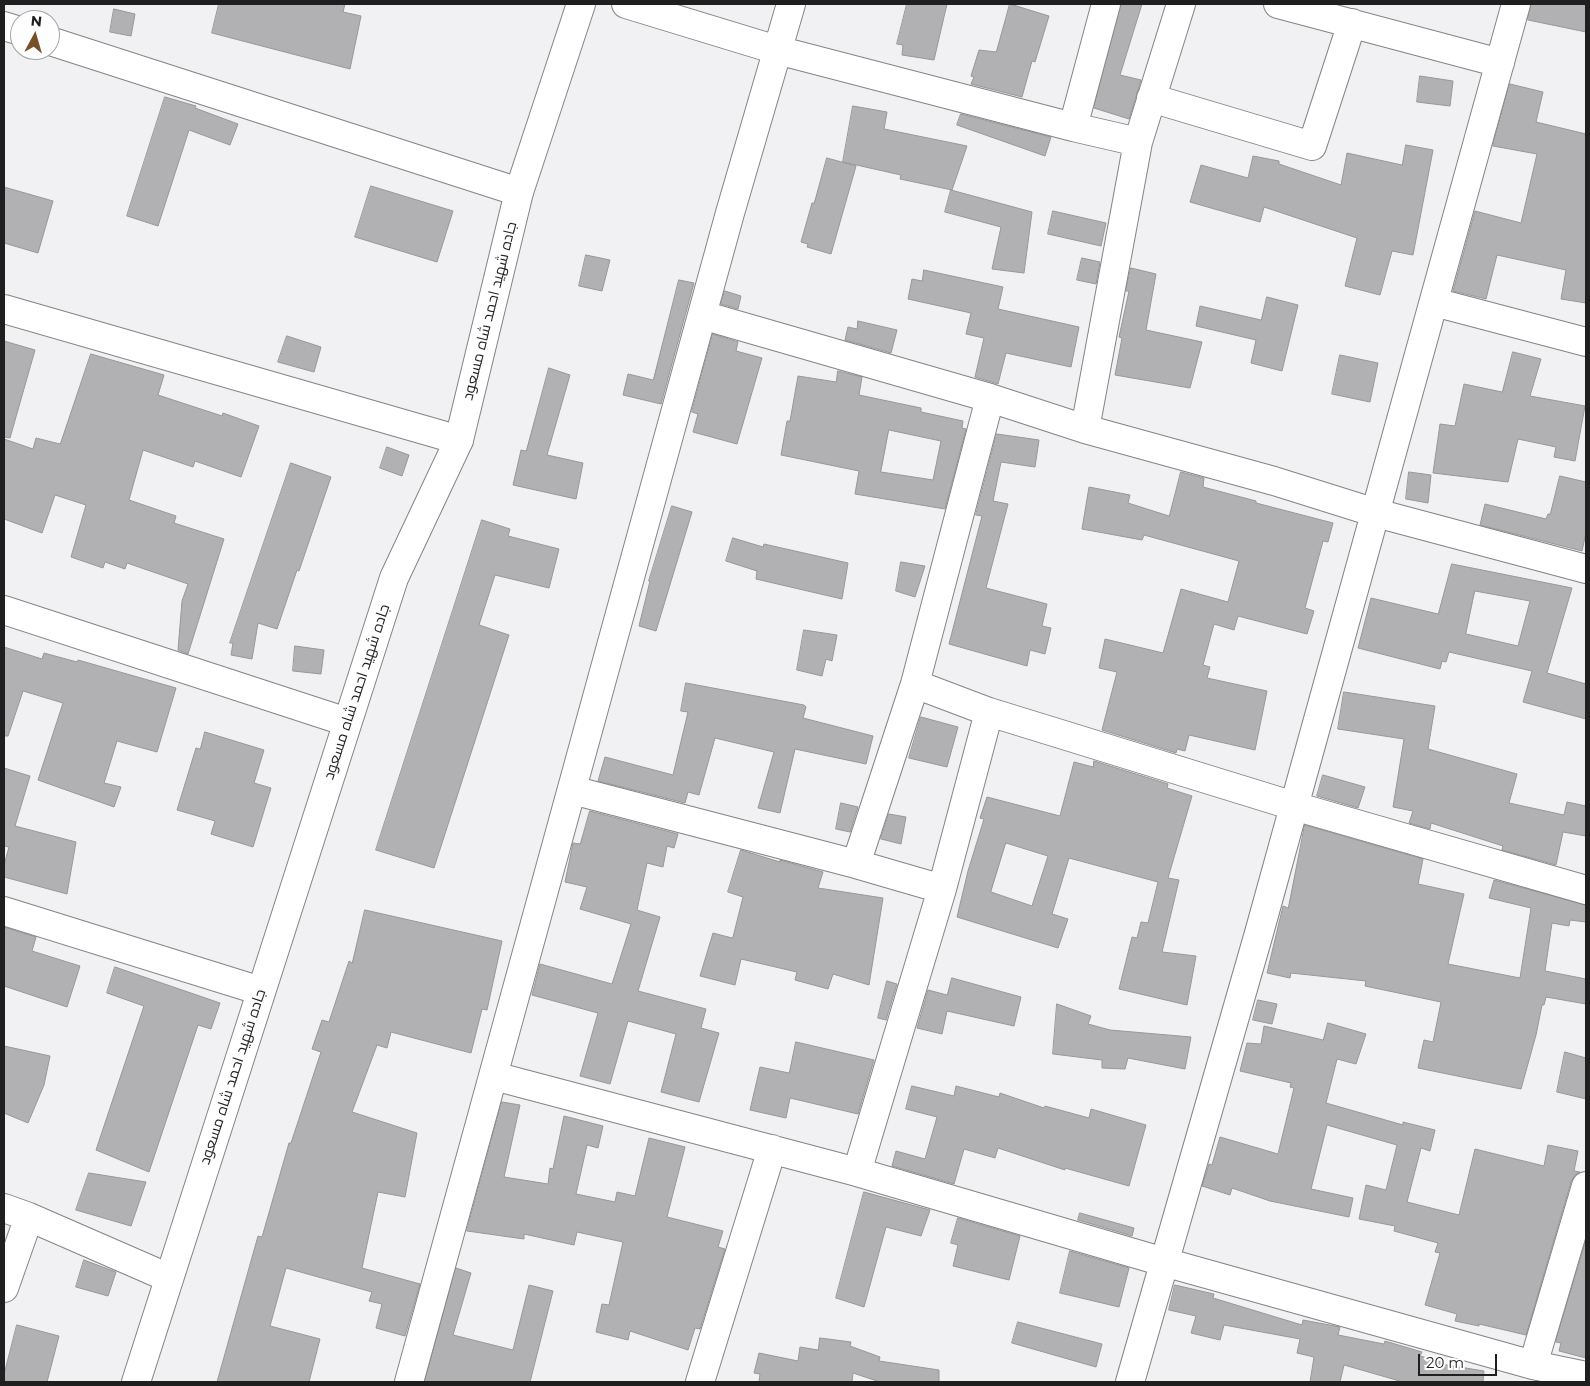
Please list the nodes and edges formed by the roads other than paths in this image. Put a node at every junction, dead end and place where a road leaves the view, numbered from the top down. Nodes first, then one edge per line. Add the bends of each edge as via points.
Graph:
1 (581, 4) edge
2 (626, 4) edge
3 (791, 4) edge
4 (1106, 4) edge
5 (1181, 4) edge
6 (1278, 4) edge
7 (1516, 4) edge
8 (1352, 23) junction
9 (60, 44) edge
10 (778, 50) junction
11 (1500, 63) junction
12 (1151, 98) junction
13 (1073, 127) junction
14 (1138, 142) junction
15 (519, 192) junction
16 (1434, 302) junction
17 (4, 309) edge
18 (702, 315) junction
19 (1586, 342) edge
20 (990, 398) junction
21 (1085, 429) junction
22 (459, 440) junction
23 (1376, 513) junction
24 (1586, 569) edge
25 (4, 610) edge
26 (915, 684) junction
27 (989, 712) junction
28 (347, 722) junction
29 (572, 790) junction
30 (1294, 806) junction
31 (856, 864) junction
32 (942, 889) junction
33 (1586, 890) edge
34 (4, 911) edge
35 (261, 991) junction
36 (494, 1076) junction
37 (772, 1149) junction
38 (857, 1172) junction
39 (1586, 1186) edge
40 (16, 1212) edge
41 (1164, 1262) junction
42 (169, 1278) junction
43 (4, 1288) edge
44 (1533, 1365) junction
45 (1586, 1376) edge
46 (136, 1382) edge
47 (409, 1382) edge
48 (700, 1382) edge
49 (1130, 1382) edge

1 - 15 street, جاده شهيد احمد شاه مسعود
2 - 10 street
3 - 10 street
4 - 13 street
5 - 12 street
6 - 8 street
7 - 11 street
8 - 11 street
8 - 12 street via 1312,146
9 - 15 street
10 - 13 street
10 - 18 street
11 - 16 street
12 - 14 street
13 - 14 street
14 - 21 street
15 - 22 street, جاده شهيد احمد شاه مسعود
16 - 19 street
16 - 23 street
17 - 22 street
18 - 20 street
18 - 29 street
20 - 21 street
20 - 26 street
21 - 23 street
22 - 28 street, جاده شهيد احمد شاه مسعود via 394,578
23 - 24 street
23 - 30 street
25 - 28 street
26 - 27 street
26 - 31 street
27 - 30 street
27 - 32 street
28 - 35 street, جاده شهيد احمد شاه مسعود
29 - 31 street
29 - 36 street
30 - 33 street
30 - 41 street
31 - 32 street
32 - 38 street
34 - 35 street
35 - 42 street, جاده شهيد احمد شاه مسعود
36 - 37 street
36 - 47 street
37 - 38 street
37 - 48 street
38 - 41 street
39 - 44 street
40 - 42 street
40 - 43 street
41 - 44 street
41 - 49 street
42 - 46 street, جاده شهيد احمد شاه مسعود
44 - 45 street

